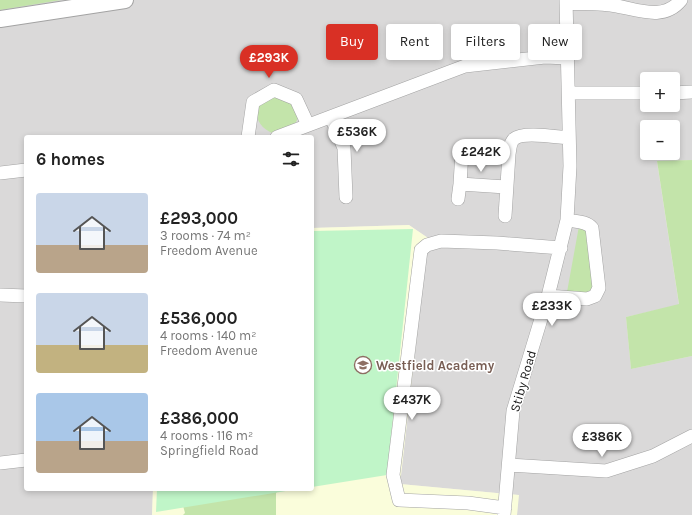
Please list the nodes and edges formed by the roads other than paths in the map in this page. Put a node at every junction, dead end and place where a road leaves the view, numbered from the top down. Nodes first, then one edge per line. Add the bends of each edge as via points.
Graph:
1 (125, 0) edge
2 (681, 0) edge
3 (566, 2) edge
4 (0, 19) edge
5 (567, 24) edge
6 (528, 59) edge
7 (568, 60) edge
8 (680, 92) edge
9 (692, 92) edge
10 (569, 93) junction
11 (640, 93) edge
12 (331, 117) junction
13 (308, 125) junction
14 (248, 135) edge
15 (283, 135) edge
16 (568, 138) junction
17 (462, 152) dead end
18 (24, 170) edge
19 (0, 173) edge
20 (460, 184) junction
21 (506, 187) junction
22 (346, 197) dead end
23 (458, 198) dead end
24 (505, 216) dead end
25 (567, 220) junction
26 (561, 248) junction
27 (0, 295) edge
28 (24, 296) edge
29 (548, 296) junction
30 (692, 436) edge
31 (24, 460) edge
32 (0, 463) edge
33 (509, 465) junction
34 (504, 511) edge

1 - 4 street
2 - 3 street via 671,9 652,13 618,6
3 - 5 street, Stiby Road
6 - 12 street via 465,66
7 - 10 street, Stiby Road
8 - 9 street
10 - 11 street
10 - 16 street, Stiby Road
12 - 13 street
12 - 22 street via 344,148
13 - 14 street via 296,99 274,90 253,102
13 - 15 street
16 - 21 street via 521,135 514,139 510,146
16 - 25 street, Stiby Road via 570,166
17 - 20 street
18 - 19 street
20 - 21 street
20 - 23 street
21 - 24 street
25 - 26 street, Stiby Road
25 - 29 street via 585,223 592,228 599,288 595,296 587,299
26 - 29 street, Stiby Road
26 - 34 street via 441,242 427,245 421,250 393,475 399,500 468,503
27 - 28 street
29 - 33 street, Stiby Road via 513,411
30 - 33 street via 653,456 606,471
31 - 32 street
33 - 34 street, Stiby Road

